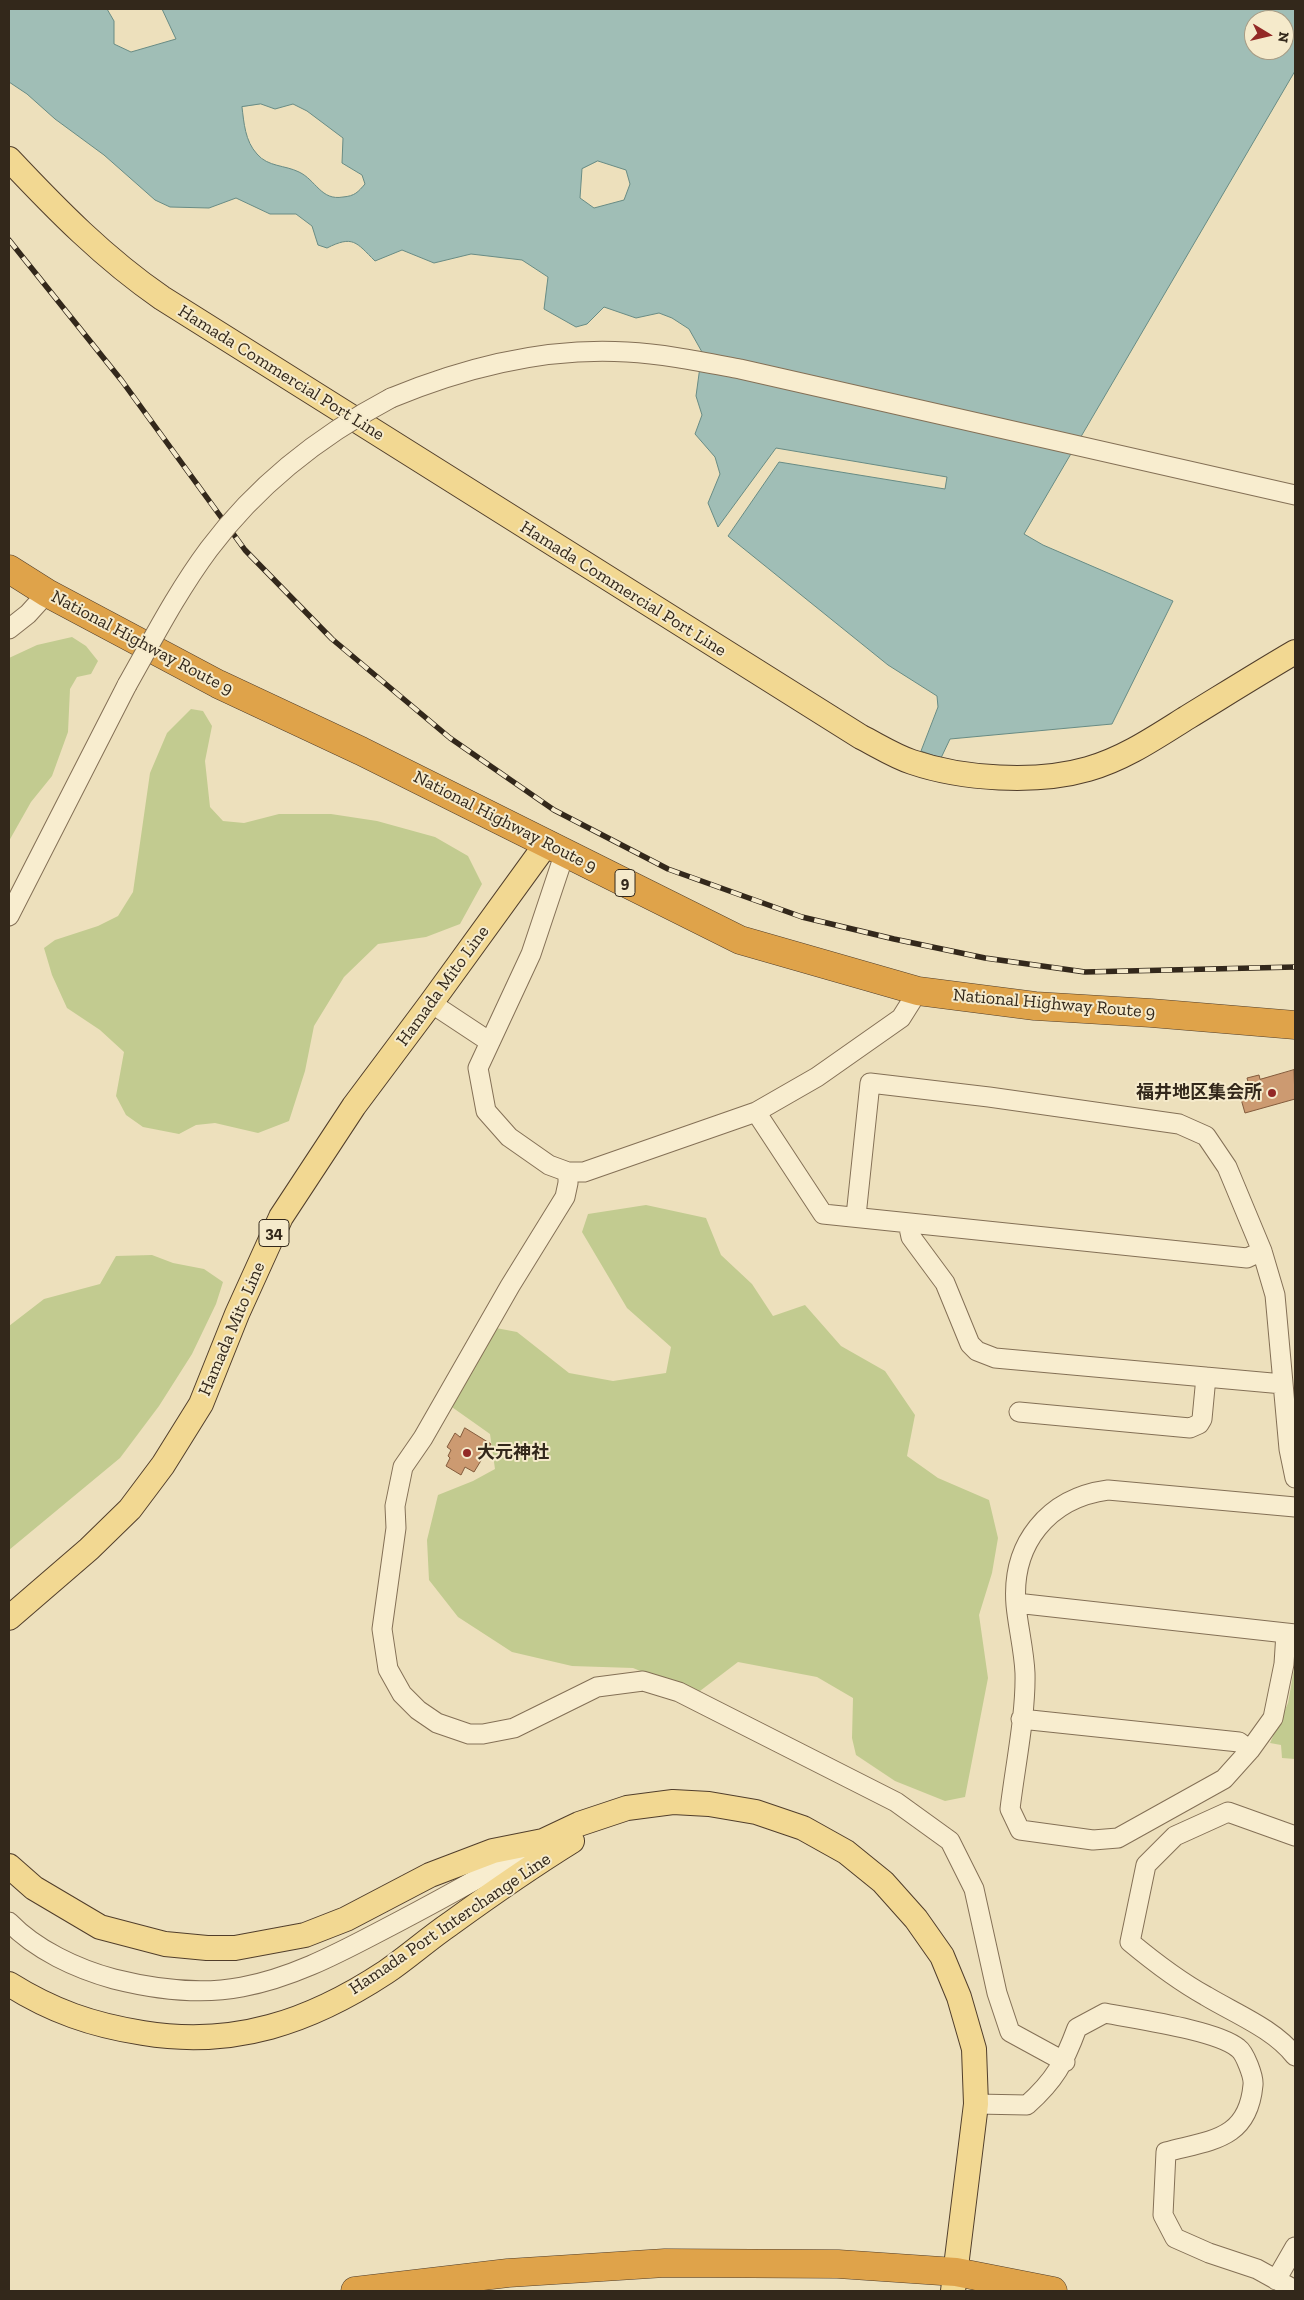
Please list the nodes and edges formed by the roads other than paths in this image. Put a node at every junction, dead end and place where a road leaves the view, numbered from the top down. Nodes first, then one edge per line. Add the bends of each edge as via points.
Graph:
1 (9, 159) edge
2 (1295, 495) edge
3 (9, 569) edge
4 (47, 593) junction
5 (9, 629) edge
6 (1295, 652) edge
7 (556, 848) junction
8 (9, 916) edge
9 (918, 991) junction
10 (432, 1003) junction
11 (1295, 1025) edge
12 (490, 1042) junction
13 (756, 1112) junction
14 (568, 1172) junction
15 (856, 1216) junction
16 (908, 1223) junction
17 (1262, 1251) junction
18 (1206, 1377) junction
19 (1283, 1384) junction
20 (1019, 1412) dead end
21 (1295, 1478) edge
22 (1295, 1507) edge
23 (1016, 1604) junction
24 (9, 1618) edge
25 (1291, 1633) edge
26 (1021, 1719) junction
27 (1250, 1750) junction
28 (627, 1808) junction
29 (1295, 1836) edge
30 (543, 1841) junction
31 (9, 1866) edge
32 (9, 1922) edge
33 (9, 1984) edge
34 (1292, 2048) edge
35 (1064, 2062) junction
36 (976, 2104) junction
37 (1295, 2247) edge
38 (1276, 2280) junction
39 (955, 2282) edge
40 (1295, 2290) edge
41 (355, 2291) edge
42 (1053, 2291) edge

1 - 6 main road, Hamada Commercial Port Line via 73,226 125,273 162,298 852,732 912,762 977,776 1007,778 1087,769 1146,743
2 - 8 street, bridge via 695,360 596,351 544,355 433,380 364,413 296,459 252,498 210,548 180,592 127,685
3 - 4 highway, National Highway Route 9 / 9
4 - 5 street
4 - 7 highway, National Highway Route 9 / 9 via 218,684
7 - 9 highway, National Highway Route 9 / 9 via 740,940
7 - 10 main road, Hamada Mito Line / 34
7 - 12 street via 531,954
9 - 11 highway, National Highway Route 9 / 9 via 1035,1006
9 - 13 street via 901,1018 817,1077
10 - 12 street
10 - 24 main road, Hamada Mito Line / 34 via 354,1106 281,1217 201,1404 163,1465 130,1509
12 - 14 street via 478,1068 486,1111 509,1137 536,1158
13 - 14 street via 584,1172
13 - 15 street via 823,1214
14 - 35 street via 565,1197 403,1467 395,1506 396,1528 382,1629 388,1669 402,1694 418,1710 438,1723 469,1734 514,1728 597,1687 643,1681 679,1692 896,1802 950,1840 974,1889 997,1993 1010,2032
15 - 16 street
15 - 17 street via 870,1083 1179,1124 1206,1136 1228,1167
16 - 17 street via 1247,1258
16 - 18 street via 911,1238 945,1283 970,1344 977,1351 995,1358
17 - 19 street via 1275,1296
18 - 19 street
18 - 20 street via 1202,1419 1190,1428
19 - 21 street
22 - 23 street via 1108,1490 1078,1496 1048,1515 1027,1543 1016,1582
23 - 25 street
23 - 26 street via 1025,1673
25 - 27 street via 1273,1718
26 - 27 street via 1239,1742
26 - 27 street via 1010,1809 1020,1830 1093,1840 1118,1838 1224,1779
28 - 30 main road, Hamada Port Interchange Line via 579,1824
28 - 33 main road, Hamada Port Interchange Line via 537,1863 448,1924 386,1972 318,2011 285,2024 212,2038 166,2037 75,2018 37,2002
28 - 36 main road, Hamada Port Interchange Line via 673,1802 756,1812 803,1828 846,1852 883,1882 916,1919 942,1956 959,1997 974,2049
29 - 34 street via 1228,1812 1175,1836 1146,1865 1130,1942 1156,1964 1203,1995
30 - 31 main road, Hamada Port Interchange Line via 493,1851 430,1875 346,1919 304,1936 236,1948 165,1944 100,1928 34,1888
30 - 32 street via 443,1900 332,1958 241,1987 191,1990 142,1986 94,1974 53,1955
35 - 36 street via 1047,2087 1027,2105
35 - 38 street via 1077,2028 1106,2013 1211,2036 1238,2048 1254,2077 1252,2103 1240,2125 1219,2138 1166,2152 1163,2215 1175,2238 1209,2254 1257,2269
36 - 39 main road, Hamada Port Interchange Line
37 - 38 street
38 - 40 street
39 - 41 highway via 838,2264 665,2263 508,2273
39 - 42 highway

